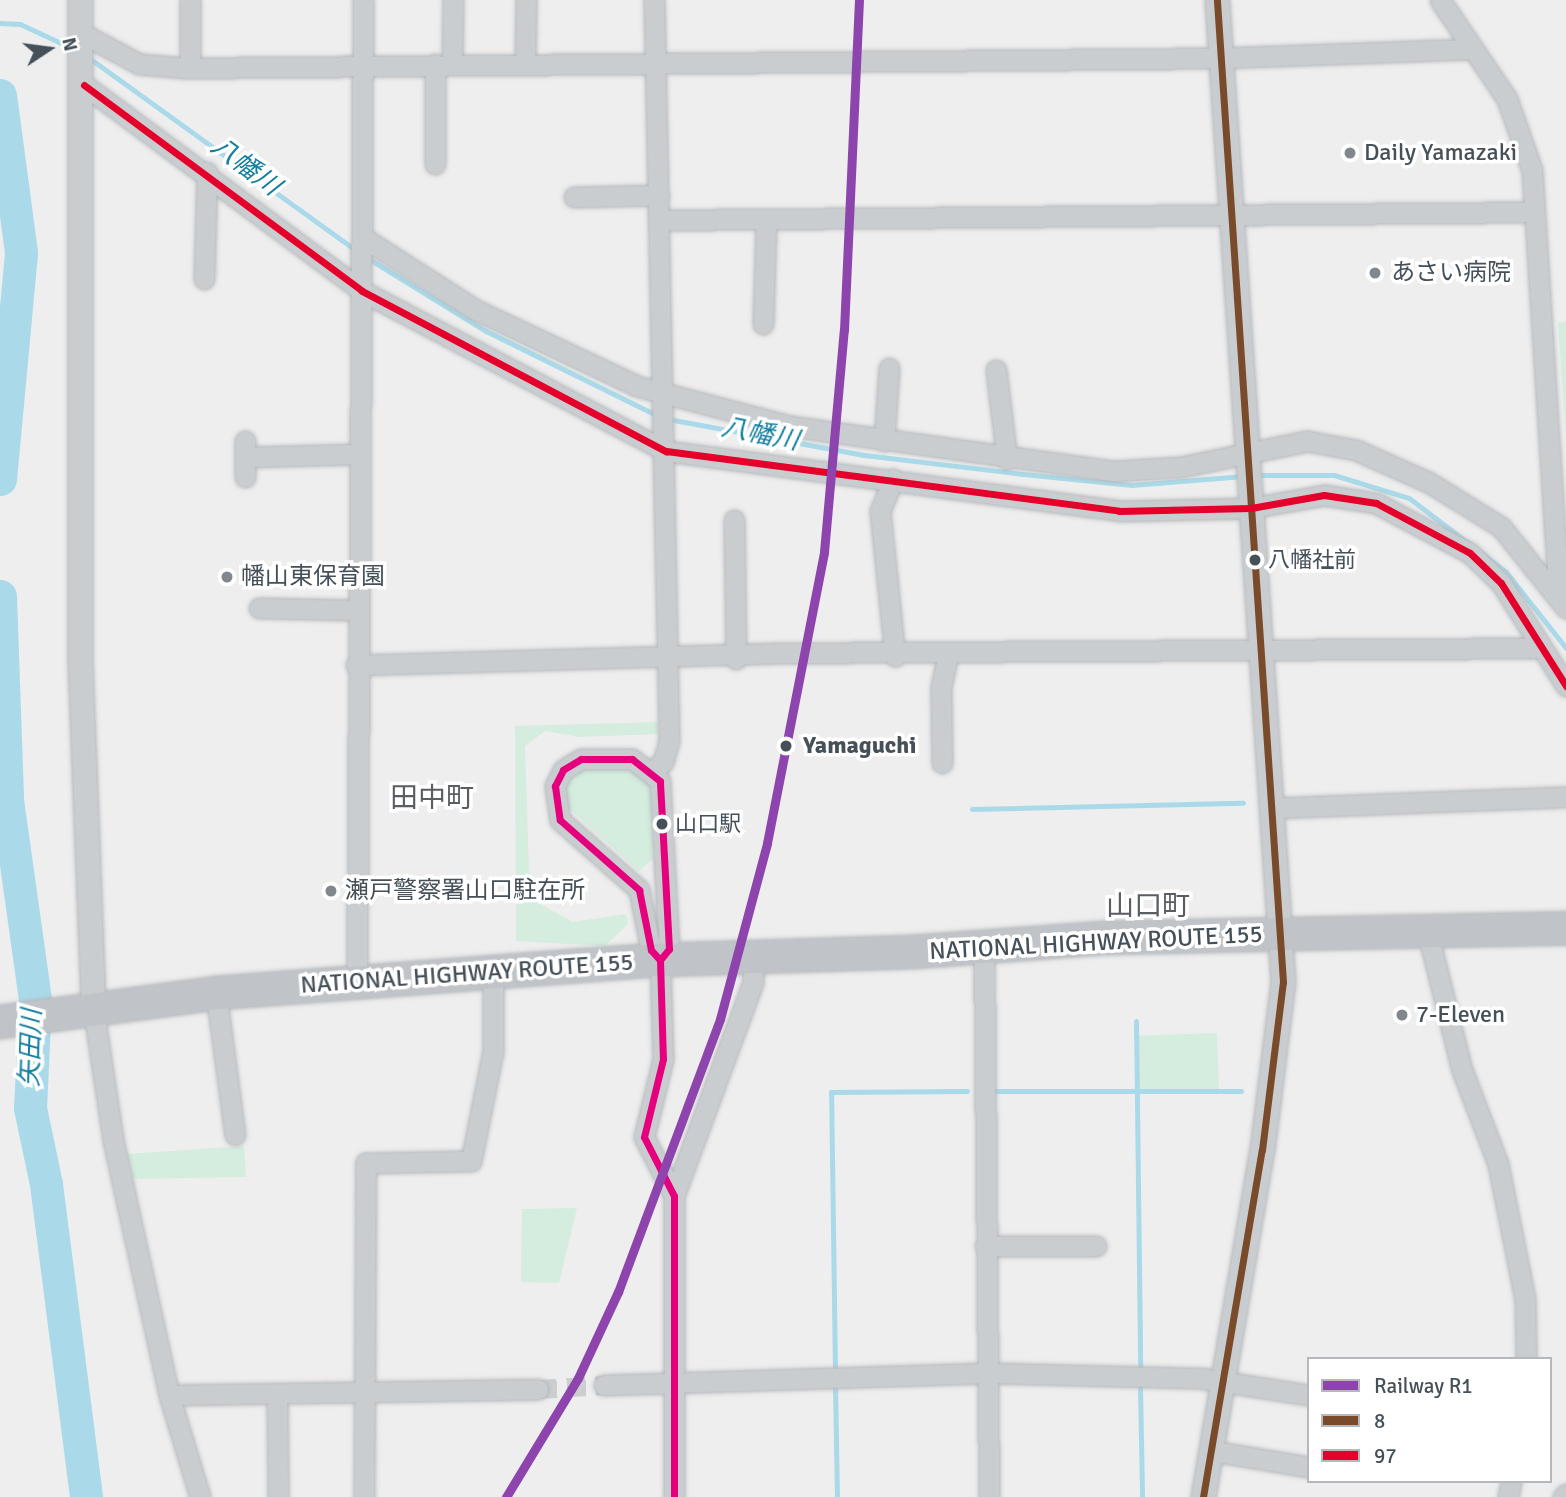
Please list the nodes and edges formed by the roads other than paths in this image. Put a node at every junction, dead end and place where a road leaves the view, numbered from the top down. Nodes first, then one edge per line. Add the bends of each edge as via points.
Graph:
1 (80, 0) edge
2 (190, 0) edge
3 (363, 0) edge
4 (453, 0) edge
5 (526, 0) edge
6 (654, 0) edge
7 (1217, 0) edge
8 (1440, 0) edge
9 (84, 39) junction
10 (1468, 49) junction
11 (1222, 58) junction
12 (654, 63) junction
13 (362, 64) junction
14 (444, 64) junction
15 (525, 64) junction
16 (190, 67) junction
17 (84, 78) junction
18 (435, 164) dead end
19 (207, 172) junction
20 (659, 195) junction
21 (574, 197) dead end
22 (1534, 212) junction
23 (1228, 219) junction
24 (660, 220) junction
25 (766, 222) junction
26 (362, 243) junction
27 (204, 279) dead end
28 (362, 282) junction
29 (763, 324) dead end
30 (889, 368) dead end
31 (996, 370) dead end
32 (664, 401) junction
33 (884, 441) junction
34 (666, 451) junction
35 (359, 454) junction
36 (1248, 454) junction
37 (1007, 459) junction
38 (245, 477) dead end
39 (893, 479) junction
40 (1251, 500) junction
41 (734, 520) dead end
42 (1562, 601) edge
43 (259, 608) dead end
44 (357, 610) junction
45 (1538, 648) junction
46 (1263, 650) junction
47 (947, 655) junction
48 (895, 656) junction
49 (736, 659) junction
50 (665, 661) junction
51 (356, 665) junction
52 (1566, 686) edge
53 (942, 763) dead end
54 (652, 771) junction
55 (1566, 797) edge
56 (1275, 808) junction
57 (1566, 928) edge
58 (1427, 930) junction
59 (1283, 935) junction
60 (985, 946) junction
61 (754, 957) junction
62 (660, 960) junction
63 (493, 971) junction
64 (358, 982) junction
65 (216, 993) junction
66 (88, 1007) junction
67 (0, 1022) edge
68 (235, 1135) dead end
69 (674, 1196) junction
70 (1096, 1246) dead end
71 (985, 1247) junction
72 (1525, 1357) edge
73 (989, 1373) junction
74 (670, 1381) junction
75 (1223, 1383) junction
76 (604, 1385) tunnel mouth
77 (538, 1389) tunnel mouth
78 (361, 1391) junction
79 (277, 1394) junction
80 (169, 1395) junction
81 (1307, 1395) edge
82 (1212, 1451) junction
83 (1307, 1467) edge
84 (200, 1497) edge
85 (278, 1497) edge
86 (364, 1497) edge
87 (674, 1497) edge
88 (989, 1497) edge
89 (1203, 1497) edge

1 - 9 street
2 - 16 street
3 - 13 street
4 - 14 street
5 - 15 street
6 - 12 street
7 - 11 street
8 - 10 street
9 - 16 street via 139,64
9 - 17 street
10 - 11 street
10 - 22 street via 1507,99 1524,138
11 - 12 street
11 - 23 street
12 - 15 street
12 - 20 street
13 - 14 street
13 - 16 street
13 - 26 street
14 - 15 street
14 - 18 street
17 - 19 street
17 - 66 street via 80,662
19 - 27 street
19 - 28 street
20 - 21 street
20 - 24 street
22 - 23 street
22 - 42 street
23 - 25 street
23 - 36 street
24 - 25 street
24 - 32 street
25 - 29 street
26 - 28 street
26 - 32 street via 474,309
28 - 34 street
28 - 35 street
30 - 33 street
31 - 37 street
32 - 33 street
32 - 34 street
33 - 37 street
34 - 39 street
34 - 50 street
35 - 38 street via 245,449
35 - 44 street
36 - 37 street via 1181,467 1114,471
36 - 40 street
36 - 42 street via 1307,441 1356,450 1430,483 1501,527
39 - 40 street via 1119,511
39 - 48 street via 880,511
40 - 45 street via 1324,495 1376,503 1427,526 1471,553 1501,583
40 - 46 street
41 - 49 street
43 - 44 street
44 - 51 street
45 - 46 street
45 - 52 street
46 - 47 street
46 - 56 street
47 - 48 street
47 - 53 street via 941,687
48 - 49 street via 774,653
49 - 50 street
50 - 51 street
50 - 54 street via 668,741 663,762
51 - 64 street
54 - 62 street via 663,803 669,949
54 - 62 street via 632,759 581,759 563,770 554,803 572,834 639,890 651,950
55 - 56 street
56 - 59 street
57 - 58 highway, NATIONAL HIGHWAY ROUTE 155
58 - 59 highway, NATIONAL HIGHWAY ROUTE 155
58 - 72 street via 1462,1070 1498,1164 1525,1299
59 - 60 highway, NATIONAL HIGHWAY ROUTE 155
59 - 75 street via 1282,1012
60 - 61 highway, NATIONAL HIGHWAY ROUTE 155
60 - 71 street
61 - 62 highway, NATIONAL HIGHWAY ROUTE 155
61 - 69 street via 753,982
62 - 63 highway, NATIONAL HIGHWAY ROUTE 155
62 - 69 street via 663,1059 644,1137
63 - 64 highway, NATIONAL HIGHWAY ROUTE 155
63 - 78 street via 493,1051 471,1161 366,1163
64 - 65 highway, NATIONAL HIGHWAY ROUTE 155
65 - 66 highway, NATIONAL HIGHWAY ROUTE 155
65 - 68 street
66 - 67 highway, NATIONAL HIGHWAY ROUTE 155
66 - 80 street
69 - 74 street
70 - 71 street
71 - 73 street
73 - 74 street
73 - 75 street
73 - 88 street
74 - 76 street
74 - 87 street
75 - 81 street
75 - 82 street
77 - 78 street
78 - 79 street
78 - 86 street
79 - 80 street
79 - 85 street
80 - 84 street
82 - 83 street
82 - 89 street

